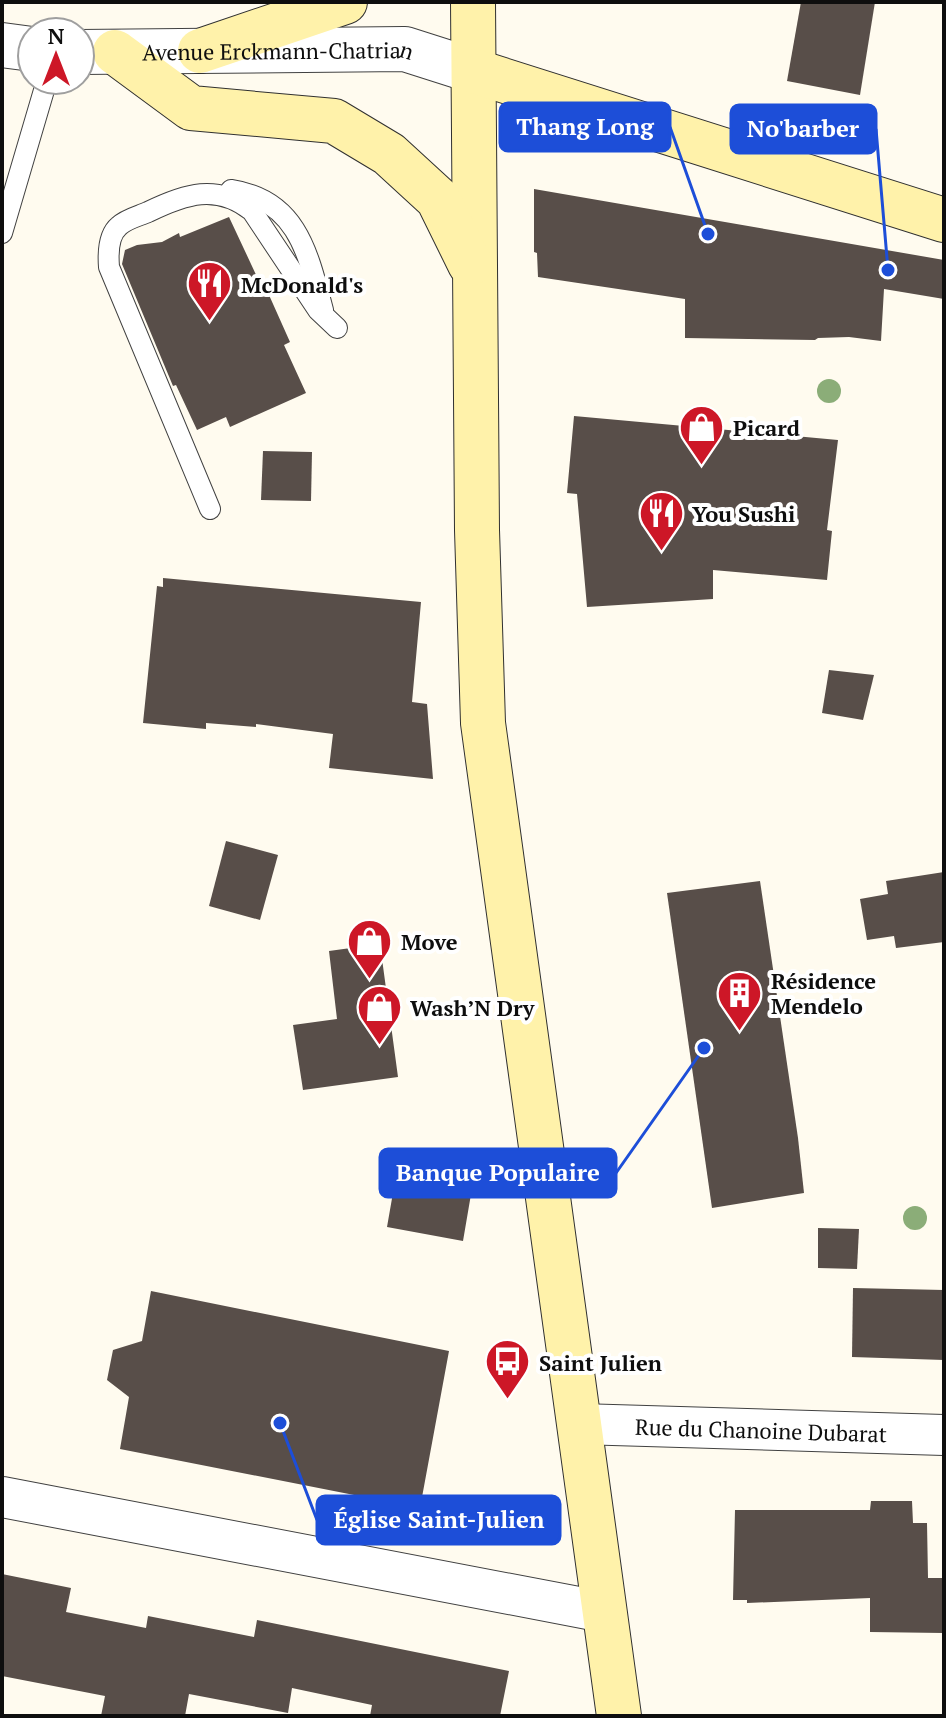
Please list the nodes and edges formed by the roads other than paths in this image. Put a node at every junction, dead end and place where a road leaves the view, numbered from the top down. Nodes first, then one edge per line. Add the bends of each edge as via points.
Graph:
1 (345, 2) edge
2 (473, 2) edge
3 (200, 51) junction
4 (97, 52) edge
5 (474, 71) junction
6 (42, 96) edge
7 (944, 220) edge
8 (2, 233) edge
9 (476, 275) junction
10 (331, 322) dead end
11 (210, 509) dead end
12 (579, 1424) junction
13 (944, 1435) edge
14 (2, 1497) edge
15 (604, 1612) junction
16 (619, 1716) edge

1 - 3 main road
2 - 5 main road
3 - 4 street, Avenue Erckmann-Chatrian
3 - 5 street, Avenue Erckmann-Chatrian via 405,49
4 - 9 main road via 191,108 334,121 389,154 438,199
5 - 7 main road
5 - 9 main road
6 - 8 lane
9 - 12 main road via 483,723
10 - 11 lane via 252,211 239,201 192,194 118,226 111,239 109,267
12 - 13 street, Rue du Chanoine Dubarat
12 - 15 main road
14 - 15 street
15 - 16 main road

